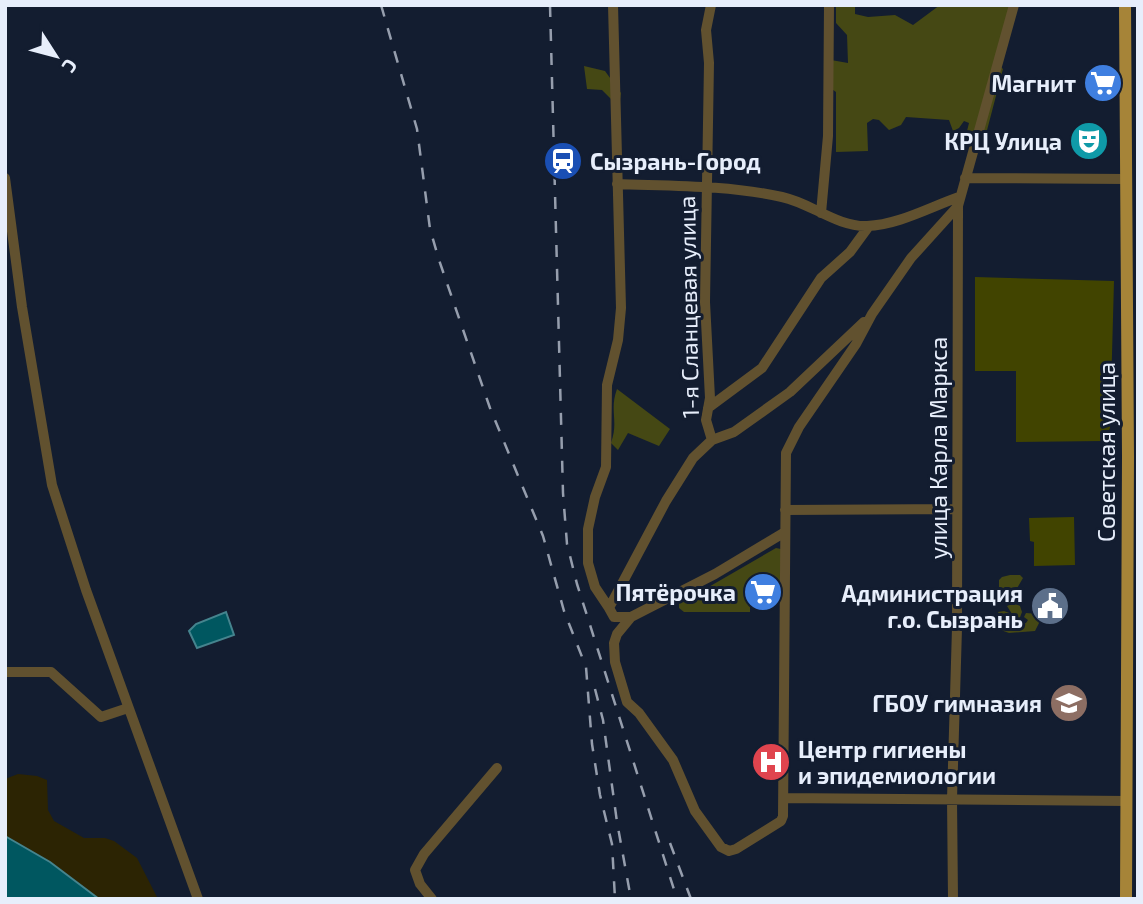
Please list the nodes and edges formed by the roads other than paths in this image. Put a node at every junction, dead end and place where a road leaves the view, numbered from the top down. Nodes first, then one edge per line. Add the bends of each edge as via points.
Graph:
1 (613, 5) edge
2 (711, 5) edge
3 (829, 5) edge
4 (1014, 5) edge
5 (1125, 5) edge
6 (5, 178) edge
7 (965, 178) junction
8 (1132, 179) edge
9 (617, 184) junction
10 (705, 188) junction
11 (958, 201) junction
12 (821, 213) junction
13 (869, 226) junction
14 (872, 314) junction
15 (708, 408) junction
16 (712, 440) junction
17 (956, 509) junction
18 (785, 510) junction
19 (785, 532) junction
20 (612, 612) junction
21 (631, 617) junction
22 (5, 672) edge
23 (128, 708) junction
24 (497, 768) dead end
25 (784, 798) junction
26 (953, 799) junction
27 (1132, 801) edge
28 (198, 899) edge
29 (432, 899) edge
30 (953, 899) edge
31 (1126, 899) edge

1 - 9 street
2 - 10 street, 1-я Сланцевая улица via 706,30
3 - 12 street via 828,136
4 - 7 street, улица Карла Маркса
5 - 8 main road, Советская улица
6 - 23 street via 52,485
7 - 8 street
7 - 11 street, улица Карла Маркса
8 - 27 main road, Советская улица
9 - 10 street
9 - 20 street via 621,308 607,385 606,467 588,529 595,587
10 - 12 street via 784,197
10 - 15 street, 1-я Сланцевая улица
11 - 13 street
11 - 14 street
11 - 17 street, улица Карла Маркса
12 - 13 street
13 - 15 street via 850,252 821,278 762,368
14 - 16 street via 790,392 734,432
14 - 18 street via 786,453
15 - 16 street, 1-я Сланцевая улица
16 - 20 street via 693,458 666,501
17 - 18 street
17 - 26 street, улица Карла Маркса
18 - 19 street
19 - 21 street
19 - 25 street
20 - 21 street
21 - 25 street via 614,643 627,702 673,760 695,811 722,847 736,849 781,821
22 - 23 street via 51,672 101,717
23 - 28 street
24 - 29 street via 424,853 415,870
25 - 26 street
26 - 27 street
26 - 30 street, улица Карла Маркса
27 - 31 main road, Советская улица

